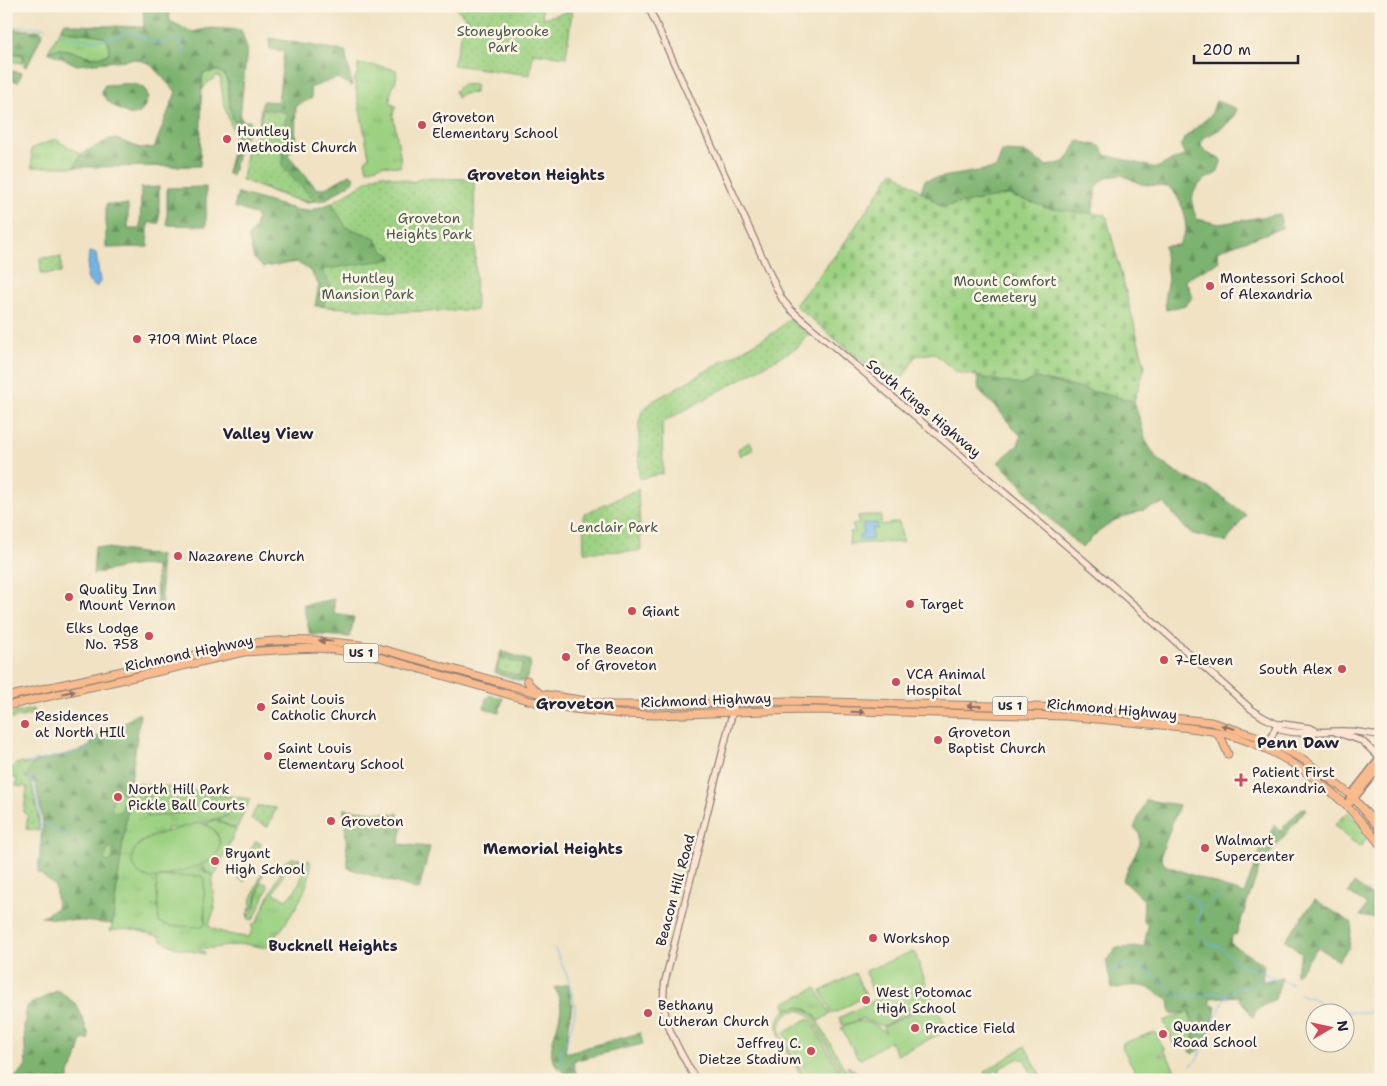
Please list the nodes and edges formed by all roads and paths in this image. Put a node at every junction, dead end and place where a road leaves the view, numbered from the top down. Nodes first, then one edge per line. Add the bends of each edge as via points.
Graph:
1 (648, 6) edge
2 (527, 680) dead end
3 (540, 694) junction
4 (6, 697) edge
5 (735, 702) junction
6 (6, 706) edge
7 (733, 712) junction
8 (1277, 724) junction
9 (1216, 732) junction
10 (1335, 732) junction
11 (1381, 735) edge
12 (1270, 742) junction
13 (1266, 749) junction
14 (1228, 754) dead end
15 (1380, 758) edge
16 (1381, 765) edge
17 (1353, 797) junction
18 (1347, 806) junction
19 (1381, 830) edge
20 (1381, 846) edge
21 (696, 1080) edge

1 - 8 main road, South Kings Highway via 775,285 791,310 1088,564 1251,709
2 - 3 highway
3 -> 4 highway, Richmond Highway / US 1 via 374,647 291,640 239,645
3 - 5 highway, Richmond Highway / US 1 via 613,705
5 - 7 main road, Beacon Hill Road
12 -> 5 highway, Richmond Highway / US 1 via 1210,722 1075,708
6 -> 7 highway, Richmond Highway / US 1 via 244,652 320,648 372,655 510,696 574,709 638,715
7 -> 9 highway, Richmond Highway / US 1 via 813,710 1066,716
7 - 21 main road, Beacon Hill Road via 663,989 667,1023
8 - 10 main road, South Kings Highway via 1286,732
8 - 12 main road
9 - 13 highway, Richmond Highway / US 1
9 - 14 highway
10 - 11 main road, South Kings Highway via 1343,730
10 - 15 main road via 1362,741
12 - 13 main road
12 - 17 highway, Richmond Highway / US 1 via 1298,756
13 - 18 highway, Richmond Highway / US 1 via 1306,772
15 - 17 main road
16 - 17 main road
17 - 18 main road
17 - 19 highway, Richmond Highway / US 1
18 - 20 highway, Richmond Highway / US 1

